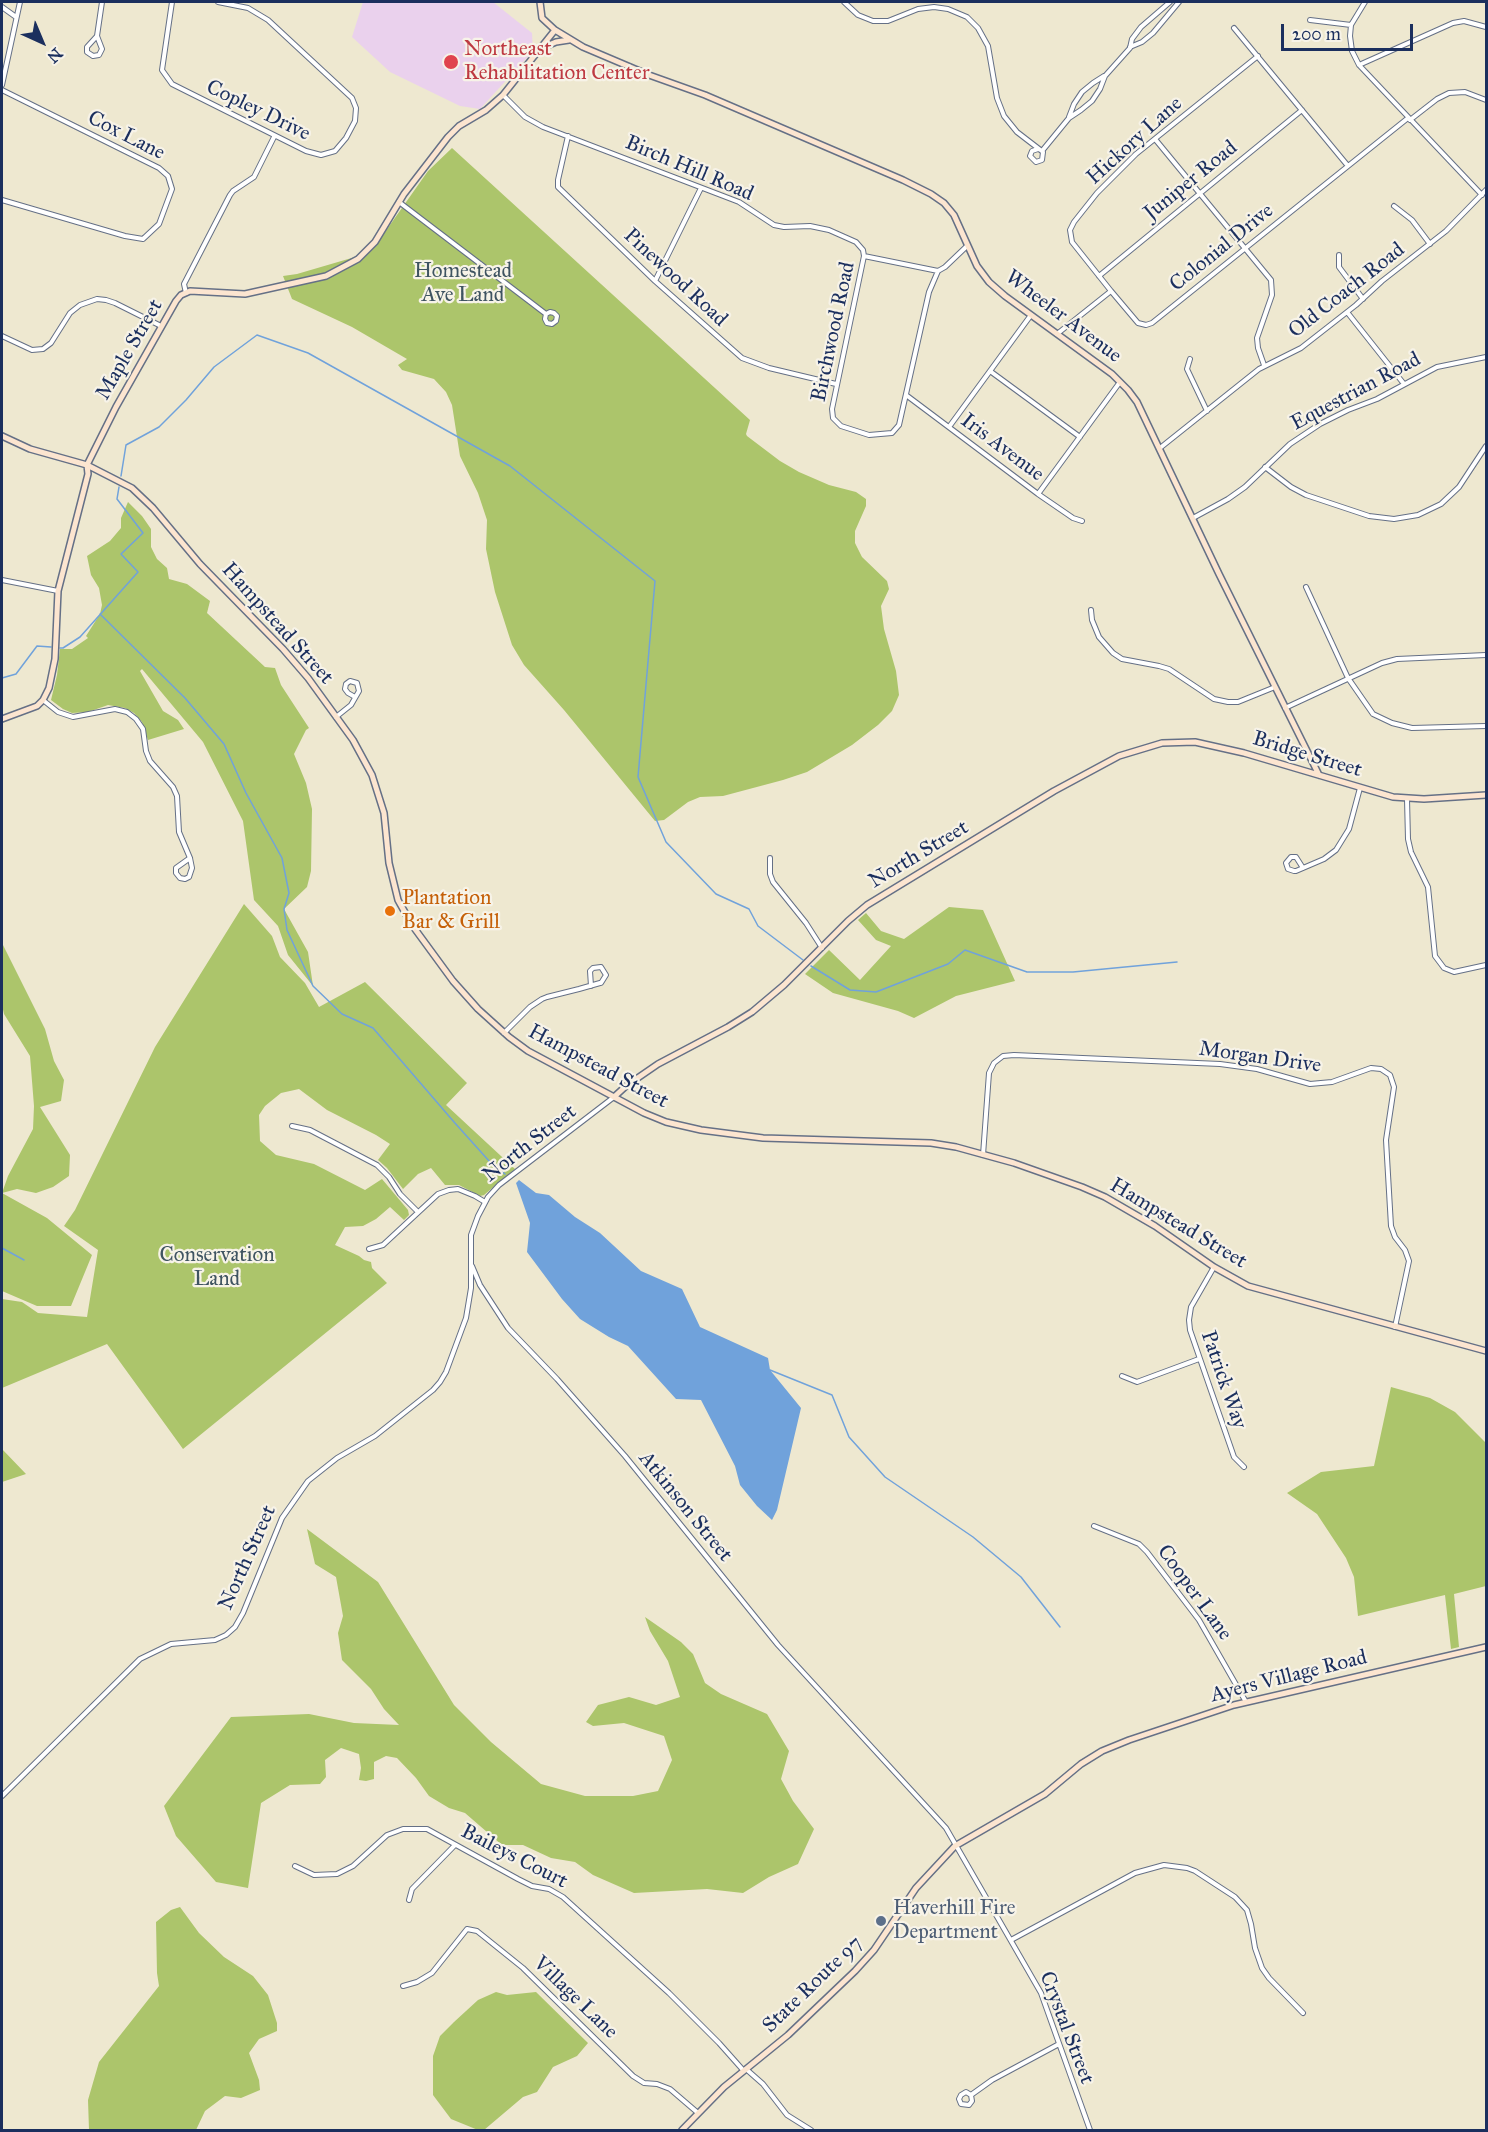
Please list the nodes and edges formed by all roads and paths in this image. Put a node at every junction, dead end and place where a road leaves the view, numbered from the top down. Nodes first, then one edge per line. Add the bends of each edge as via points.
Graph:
1 (20, 2) edge
2 (102, 2) edge
3 (172, 2) edge
4 (218, 2) edge
5 (540, 2) edge
6 (844, 2) edge
7 (1170, 2) edge
8 (1179, 2) edge
9 (1365, 2) edge
10 (2, 7) edge
11 (16, 17) junction
12 (1310, 20) dead end
13 (1351, 25) junction
14 (1486, 27) edge
15 (1234, 28) dead end
16 (555, 30) junction
17 (97, 36) junction
18 (569, 40) junction
19 (1130, 48) junction
20 (541, 49) junction
21 (1258, 56) junction
22 (1359, 65) junction
23 (1105, 76) junction
24 (2, 85) edge
25 (2, 90) edge
26 (503, 95) junction
27 (1486, 100) edge
28 (1302, 110) junction
29 (1069, 118) junction
30 (1409, 119) junction
31 (568, 136) junction
32 (274, 137) junction
33 (1155, 139) junction
34 (1348, 166) junction
35 (701, 188) junction
36 (1486, 190) edge
37 (1200, 193) junction
38 (1482, 195) junction
39 (2, 200) edge
40 (399, 202) junction
41 (1394, 207) dead end
42 (1430, 244) junction
43 (968, 246) junction
44 (1245, 248) junction
45 (1339, 255) dead end
46 (864, 256) junction
47 (938, 271) junction
48 (1099, 276) junction
49 (655, 281) junction
50 (1111, 291) junction
51 (186, 292) junction
52 (1363, 299) junction
53 (1347, 312) junction
54 (546, 314) dead end
55 (1031, 315) junction
56 (161, 326) junction
57 (1057, 334) junction
58 (2, 336) edge
59 (1486, 357) edge
60 (1190, 359) dead end
61 (1264, 365) junction
62 (990, 371) junction
63 (1121, 381) junction
64 (836, 384) junction
65 (1404, 384) junction
66 (906, 395) junction
67 (1207, 411) junction
68 (949, 427) junction
69 (2, 436) edge
70 (1080, 437) junction
71 (1486, 446) edge
72 (1160, 448) junction
73 (87, 465) junction
74 (1265, 467) junction
75 (1038, 494) junction
76 (1193, 518) junction
77 (1082, 521) dead end
78 (2, 580) edge
79 (1306, 587) dead end
80 (58, 591) junction
81 (1091, 610) dead end
82 (1486, 655) edge
83 (1348, 678) junction
84 (1275, 687) junction
85 (355, 697) junction
86 (43, 700) junction
87 (1285, 708) junction
88 (336, 717) junction
89 (2, 719) edge
90 (1486, 726) edge
91 (1119, 756) joint
92 (1319, 775) junction
93 (1360, 788) junction
94 (1486, 795) edge
95 (1407, 799) junction
96 (190, 858) junction
97 (770, 858) dead end
98 (1303, 868) junction
99 (822, 948) junction
100 (1486, 965) edge
101 (591, 986) junction
102 (504, 1033) junction
103 (614, 1097) junction
104 (292, 1126) dead end
105 (983, 1155) junction
106 (485, 1202) junction
107 (418, 1212) junction
108 (369, 1249) dead end
109 (472, 1266) junction
110 (1214, 1268) junction
111 (1395, 1327) junction
112 (1486, 1352) edge
113 (1199, 1359) junction
114 (1122, 1376) dead end
115 (1244, 1467) dead end
116 (1094, 1526) dead end
117 (1486, 1647) edge
118 (1246, 1702) junction
119 (1102, 1751) joint
120 (2, 1796) edge
121 (455, 1845) junction
122 (955, 1846) junction
123 (295, 1866) dead end
124 (409, 1900) dead end
125 (1011, 1940) junction
126 (403, 1986) dead end
127 (1302, 2013) dead end
128 (1059, 2044) junction
129 (744, 2069) junction
130 (971, 2095) dead end
131 (698, 2113) junction
132 (682, 2130) edge
133 (811, 2130) edge
134 (1090, 2130) edge

1 - 11 street
2 - 17 street
3 - 32 street, Copley Drive via 162,60 167,79
4 - 32 street, Copley Drive via 248,8 268,20 355,103 351,129 330,153 310,153
5 - 16 street via 542,18
6 - 29 street via 858,15 873,21 888,21 934,7 967,17 988,46 997,98 1012,127 1040,150
7 - 19 street via 1144,24
8 - 19 street via 1153,33
9 - 13 street
10 - 11 street
11 - 24 street
12 - 13 street
13 - 22 street via 1351,46
14 - 22 street via 1458,22
15 - 21 street
16 - 18 street, Wheeler Avenue
16 - 20 street, Maple Street
17 - 17 street via 87,47 88,54 93,56 102,49
18 - 20 street
18 - 43 street, Wheeler Avenue via 927,191 951,211
19 - 23 street
20 - 26 street, Maple Street
21 - 28 street
21 - 33 street, Hickory Lane
22 - 30 street
23 - 29 street via 1092,101
23 - 29 street via 1082,92
25 - 39 street, Cox Lane via 159,168 172,183 159,224 143,239
26 - 31 street, Birch Hill Road via 530,120
26 - 40 street, Maple Street via 448,137
27 - 30 street, Colonial Drive via 1465,92 1449,93
28 - 34 street
28 - 37 street, Juniper Road
30 - 34 street, Colonial Drive
30 - 38 street
31 - 35 street, Birch Hill Road
31 - 49 street, Pinewood Road via 558,187
32 - 51 street via 254,177 230,195 184,284
33 - 37 street
33 - 48 street, Hickory Lane via 1111,178 1072,226 1072,242
34 - 44 street, Colonial Drive
35 - 46 street, Birch Hill Road via 745,205 774,225 829,230 859,245
35 - 49 street
36 - 38 street, Old Coach Road
37 - 44 street
37 - 48 street, Juniper Road
38 - 42 street, Old Coach Road
40 - 51 street, Maple Street via 370,248 335,272 251,293
40 - 54 street
41 - 42 street via 1412,220
42 - 52 street, Old Coach Road
43 - 47 street
43 - 55 street, Wheeler Avenue via 989,282
44 - 50 street, Colonial Drive via 1149,325 1136,321
44 - 61 street via 1273,285 1257,338
45 - 52 street via 1339,267
46 - 47 street, Birchwood Road
46 - 64 street, Birchwood Road
47 - 66 street via 929,292
48 - 50 street, Hickory Lane
49 - 64 street, Pinewood Road via 742,358
50 - 57 street
51 - 56 street, Maple Street
52 - 53 street, Old Coach Road
53 - 61 street, Old Coach Road via 1301,348
53 - 65 street
55 - 57 street, Wheeler Avenue
55 - 62 street
56 - 58 street via 115,303 98,299 70,313 51,344 43,349 32,350
56 - 73 street, Maple Street
57 - 63 street, Wheeler Avenue
59 - 65 street, Equestrian Road via 1437,367
60 - 67 street via 1188,372
61 - 67 street, Old Coach Road
62 - 68 street
62 - 70 street
63 - 70 street
63 - 72 street, Wheeler Avenue via 1137,402
64 - 66 street, Birchwood Road via 833,418 841,426 869,435 887,435 896,430
65 - 74 street, Equestrian Road via 1313,428
66 - 68 street, Iris Avenue
67 - 72 street, Old Coach Road
68 - 75 street, Iris Avenue
69 - 73 street, Hampstead Street via 30,449
70 - 75 street
71 - 74 street via 1450,496 1419,515 1394,519 1369,516 1306,495
72 - 76 street, Wheeler Avenue
73 - 80 street, Maple Street
73 - 88 street, Hampstead Street via 132,488 149,503 200,564 283,649
74 - 76 street, Equestrian Road via 1228,499
75 - 77 street, Iris Avenue
76 - 84 street, Wheeler Avenue
78 - 80 street
79 - 83 street
80 - 86 street, Maple Street via 55,659
81 - 84 street via 1099,637 1113,653 1122,659 1169,669 1214,699 1238,702
82 - 83 street via 1397,659
83 - 87 street
83 - 90 street via 1373,714 1392,723 1422,729
84 - 87 street, Wheeler Avenue
85 - 85 street via 345,689 350,681 360,687
85 - 88 street
86 - 89 street
86 - 96 street via 73,717 116,709 136,719 143,729 150,761 176,793 180,836
87 - 92 street, Wheeler Avenue
88 - 102 street, Hampstead Street via 372,775 384,813 398,900 453,981
91 - 92 street, Bridge Street via 1162,743 1195,742
91 - 99 street, North Street via 867,905
92 - 93 street, Bridge Street
93 - 95 street, Bridge Street
93 - 98 street via 1349,829 1339,847
94 - 95 street, Bridge Street
95 - 100 street via 1409,847 1428,887 1435,956 1444,968 1454,972
96 - 96 street via 191,874 180,879 176,868
97 - 99 street via 773,882
98 - 98 street via 1290,870 1287,860 1296,857
99 - 103 street, North Street via 752,1012 658,1064
101 - 101 street via 590,971 602,968 604,980
101 - 102 street via 542,999
102 - 103 street, Hampstead Street via 528,1051
103 - 105 street, Hampstead Street via 666,1122 710,1132 763,1138 931,1143
103 - 106 street, North Street via 499,1185
104 - 107 street via 310,1130 377,1165
105 - 110 street, Hampstead Street via 1096,1193 1155,1226
105 - 111 street, Morgan Drive via 989,1073 1003,1056 1220,1064 1257,1069 1310,1084 1332,1082 1371,1068 1381,1069 1394,1087 1386,1140 1392,1226 1409,1261
106 - 107 street via 467,1191 449,1190 438,1194
106 - 109 street, North Street via 471,1235
107 - 108 street via 383,1245
109 - 120 street, North Street via 466,1317 440,1382 375,1436 336,1458 308,1481 282,1518 235,1627 215,1640 171,1644 140,1659
109 - 122 street, Atkinson Street via 508,1328 585,1410 778,1645 946,1828
110 - 111 street, Hampstead Street via 1255,1288
110 - 113 street, Patrick Way via 1195,1298 1189,1320
111 - 112 street, Hampstead Street
113 - 114 street via 1137,1382
113 - 115 street, Patrick Way via 1234,1457
116 - 118 street, Cooper Lane via 1139,1544 1147,1552 1193,1611
117 - 118 street, Ayers Village Road
118 - 119 street, Ayers Village Road
119 - 122 street, State Route 97 via 1045,1794
121 - 123 street, Baileys Court via 428,1829 412,1828 387,1835 353,1866 337,1874 314,1875
121 - 124 street via 413,1887
121 - 129 street, Baileys Court via 518,1880 564,1898 669,1993
122 - 125 street, Crystal Street
122 - 129 street, State Route 97 via 916,1887 874,1950 855,1971 788,2035
125 - 127 street via 1135,1873 1164,1865 1187,1868 1235,1897 1247,1910 1262,1968
125 - 128 street, Crystal Street via 1041,1993
126 - 131 street, Village Lane via 432,1973 463,1933 472,1929 524,1968 633,2076 673,2090
128 - 130 street via 999,2075
128 - 134 street, Crystal Street
129 - 131 street, State Route 97
129 - 133 street, Baileys Court via 764,2084 787,2115
131 - 132 street, State Route 97

